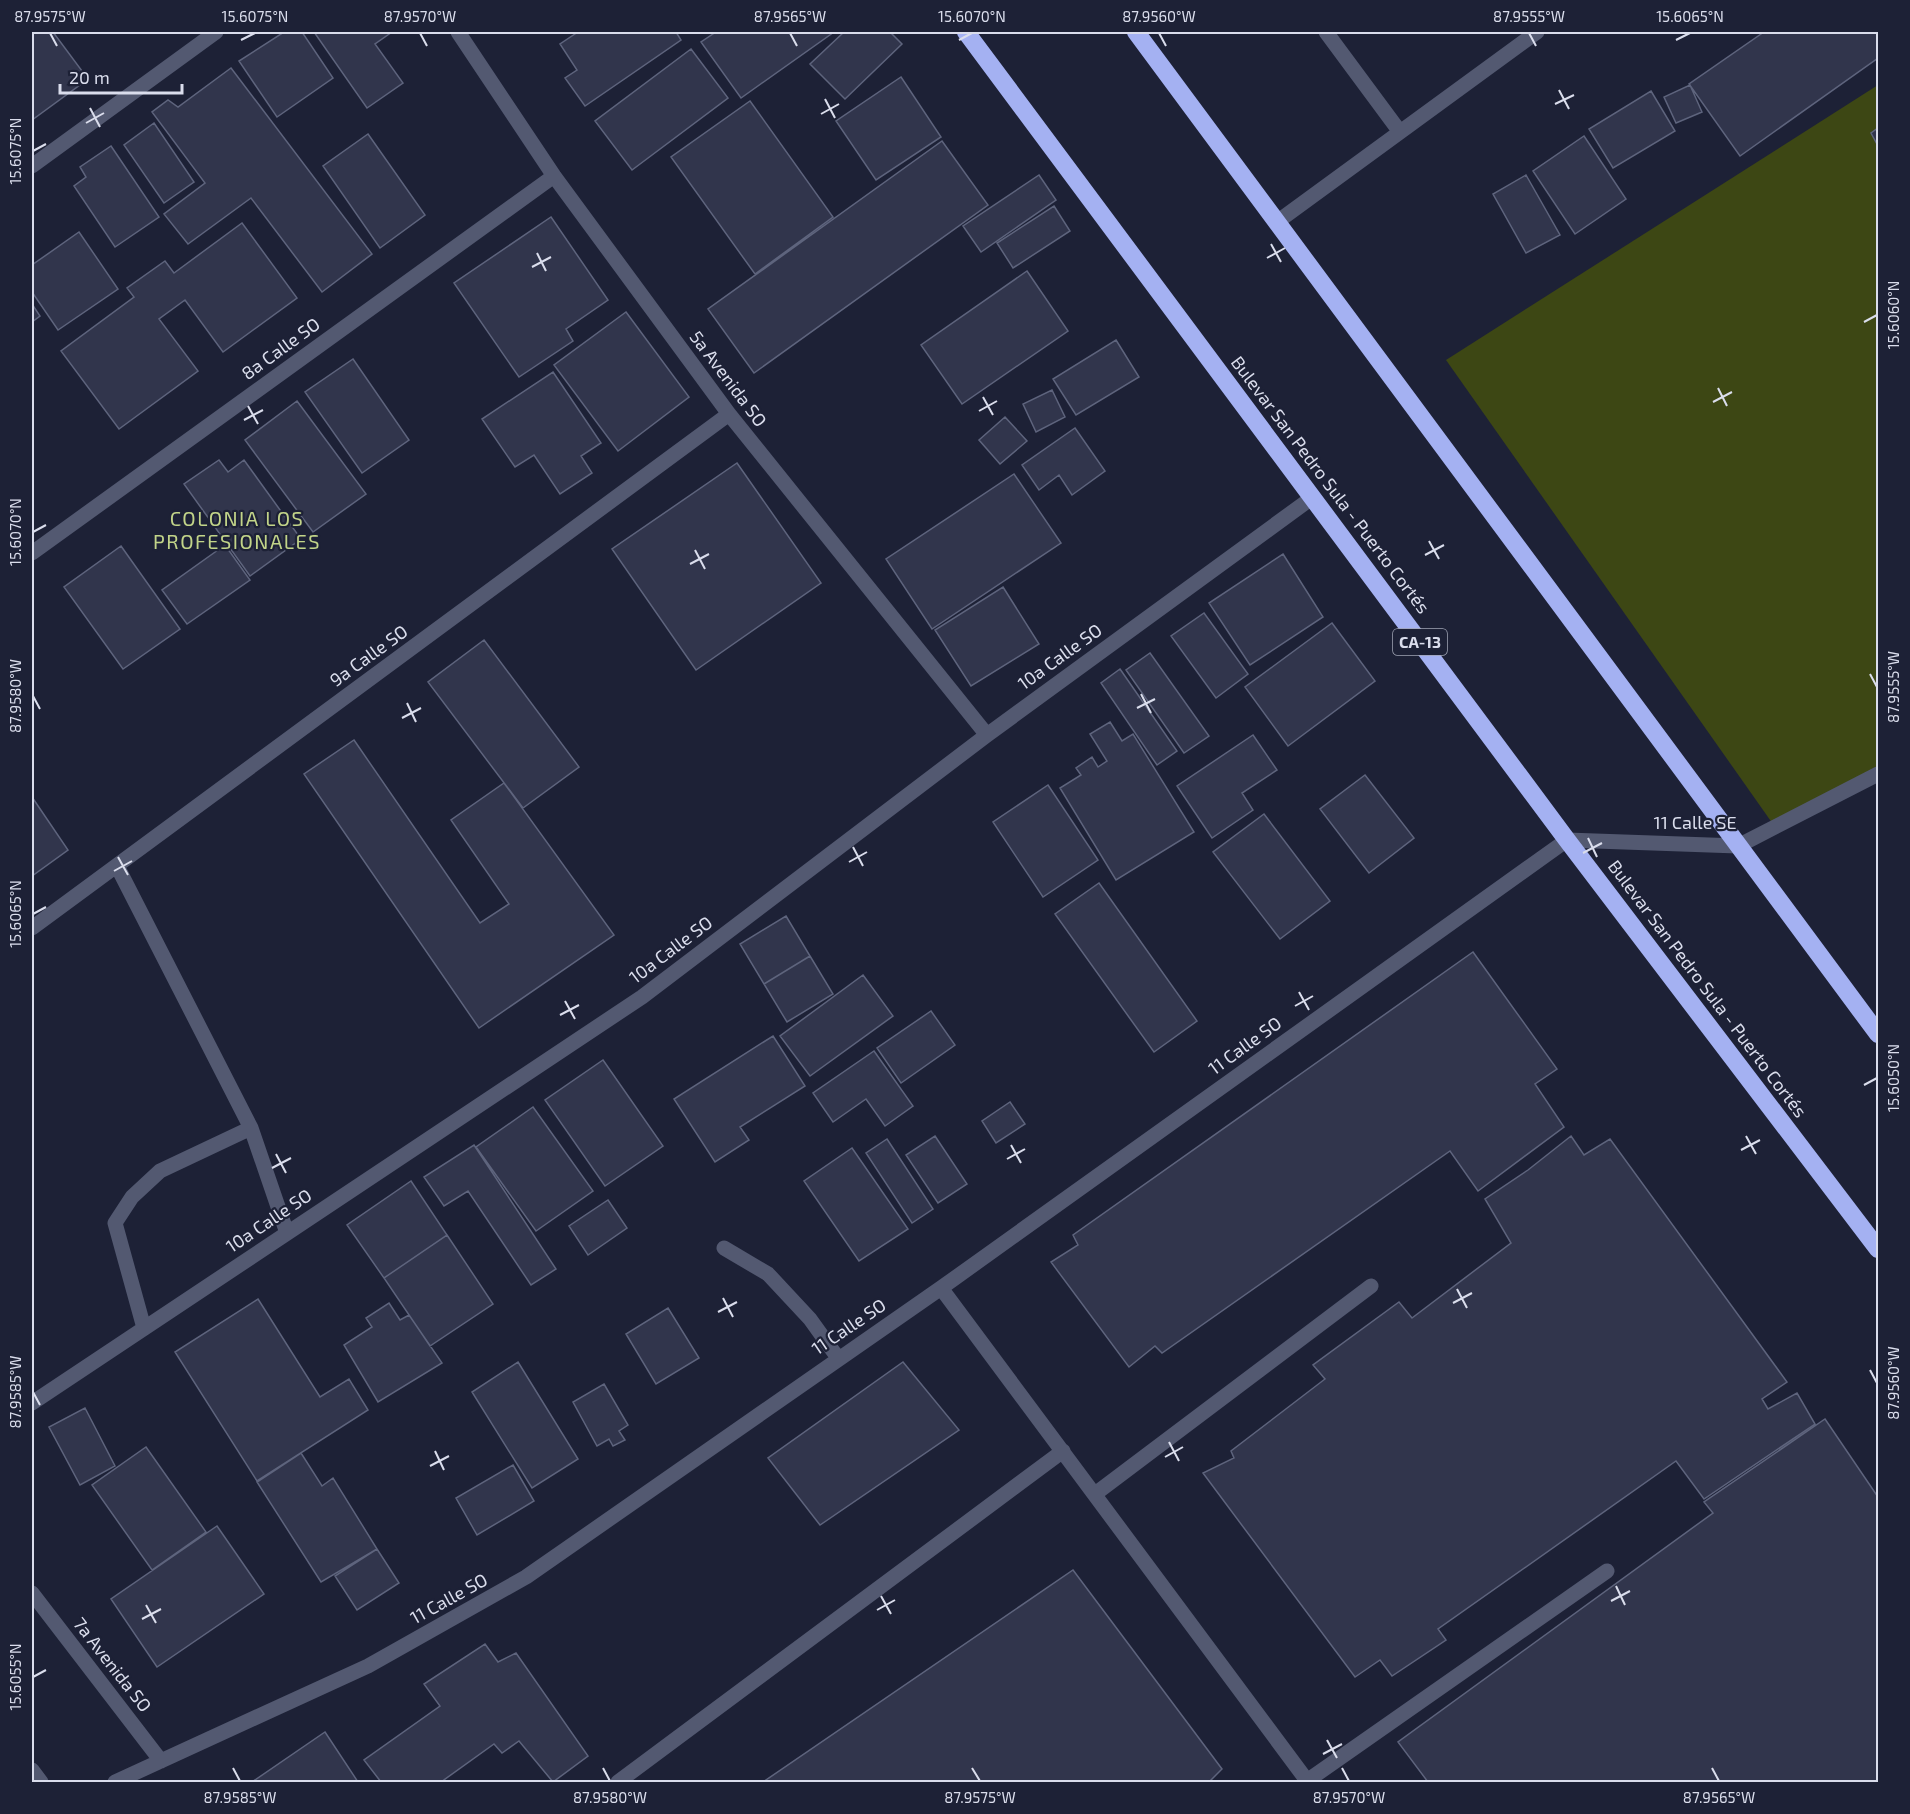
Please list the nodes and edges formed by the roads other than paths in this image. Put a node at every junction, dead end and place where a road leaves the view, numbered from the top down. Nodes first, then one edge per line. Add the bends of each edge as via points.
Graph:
1 (216, 32) edge
2 (458, 32) edge
3 (966, 32) edge
4 (1136, 32) edge
5 (1326, 32) edge
6 (1538, 32) edge
7 (1400, 132) junction
8 (32, 166) edge
9 (554, 176) junction
10 (1277, 222) junction
11 (729, 414) junction
12 (1313, 497) junction
13 (32, 553) edge
14 (987, 735) junction
15 (1878, 774) edge
16 (1568, 840) junction
17 (1738, 846) junction
18 (117, 866) junction
19 (32, 928) edge
20 (1878, 1034) edge
21 (251, 1128) junction
22 (287, 1233) junction
23 (724, 1248) dead end
24 (1878, 1249) edge
25 (1371, 1286) dead end
26 (941, 1288) junction
27 (144, 1328) junction
28 (838, 1358) junction
29 (32, 1403) edge
30 (1063, 1451) junction
31 (1095, 1494) junction
32 (1607, 1571) dead end
33 (32, 1593) edge
34 (161, 1761) junction
35 (32, 1770) edge
36 (41, 1782) edge
37 (115, 1782) edge
38 (618, 1782) edge
39 (1308, 1782) edge

1 - 8 street
2 - 9 street, 5a Avenida SO
3 - 12 highway, Bulevar San Pedro Sula - Puerto Cortés / CA-13
4 - 10 highway
5 - 7 street
6 - 7 street
7 - 10 street
9 - 11 street, 5a Avenida SO
9 - 13 street, 8a Calle SO
10 - 17 highway
11 - 14 street, 5a Avenida SO
11 - 18 street, 9a Calle SO
12 - 14 street, 10a Calle SO
12 - 16 highway, Bulevar San Pedro Sula - Puerto Cortés / CA-13
14 - 22 street, 10a Calle SO via 642,997
15 - 17 street, 11 Calle SE
16 - 17 street, 11 Calle SE
16 - 24 highway, Bulevar San Pedro Sula - Puerto Cortés / CA-13
16 - 26 street, 11 Calle SO
17 - 20 highway
18 - 19 street, 9a Calle SO
18 - 21 street
21 - 22 street
21 - 27 street via 160,1171 132,1197 115,1223
22 - 27 street, 10a Calle SO
23 - 28 street via 768,1274 810,1319
25 - 31 street
26 - 28 street, 11 Calle SO
26 - 30 street
27 - 29 street, 10a Calle SO
28 - 34 street, 11 Calle SO via 526,1577 368,1666
30 - 31 street
30 - 38 street
31 - 39 street
32 - 39 street
33 - 34 street, 7a Avenida SO
34 - 37 street, 11 Calle SO
35 - 36 street

